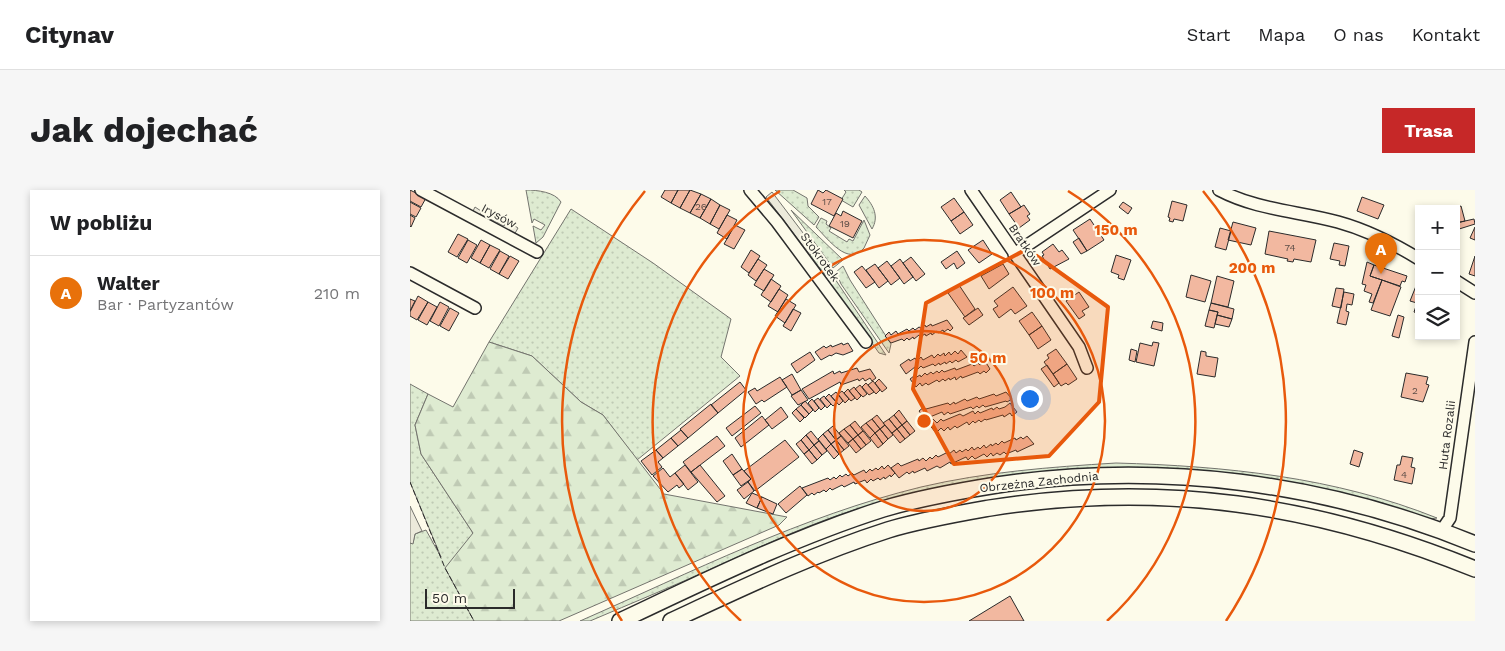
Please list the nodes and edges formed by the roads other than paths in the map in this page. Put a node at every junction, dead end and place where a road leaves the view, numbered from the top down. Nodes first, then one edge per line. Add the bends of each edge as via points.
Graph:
1 (421, 190) edge
2 (750, 190) edge
3 (971, 190) edge
4 (1110, 190) edge
5 (1219, 190) edge
6 (537, 252) dead end
7 (1014, 254) junction
8 (1415, 257) edge
9 (410, 274) edge
10 (1460, 284) edge
11 (1475, 293) edge
12 (476, 308) dead end
13 (866, 342) dead end
14 (1475, 342) edge
15 (1087, 368) dead end
16 (1442, 530) junction
17 (1475, 544) edge
18 (1475, 569) edge
19 (620, 621) edge
20 (671, 621) edge

1 - 6 street, Irysów
2 - 13 street, Stokrotek
3 - 7 street, Bratków
4 - 7 street
5 - 8 street via 1258,205 1352,226
7 - 15 street, Bratków via 1078,347
9 - 12 street
10 - 11 street
14 - 16 street, Huta Rozalii via 1450,518
16 - 17 street, Obrzeżna Zachodnia
16 - 19 street, Obrzeżna Zachodnia via 1353,503 1258,484 1127,475 1027,481 930,497 885,509 768,551
18 - 20 street, Obrzeżna Zachodnia via 1390,536 1298,513 1213,500 1147,496 1076,497 982,510 890,530 778,571

